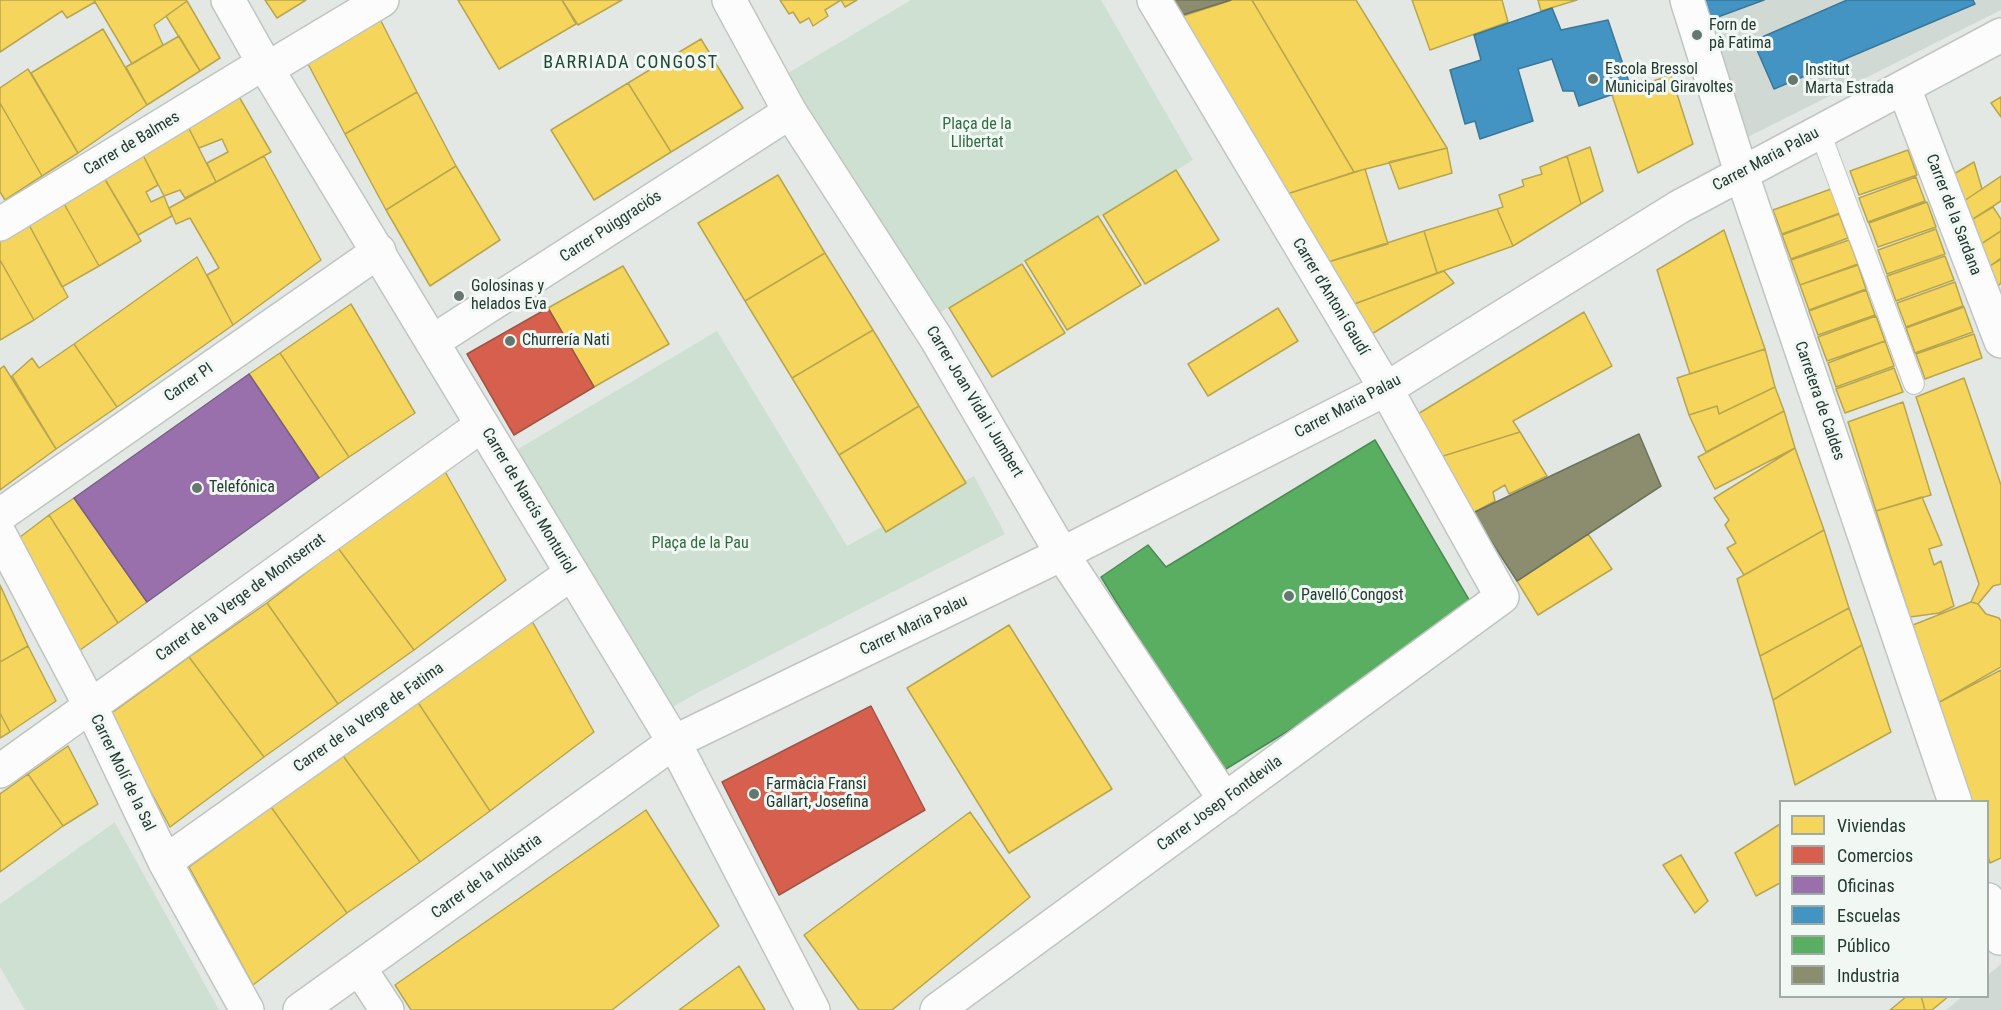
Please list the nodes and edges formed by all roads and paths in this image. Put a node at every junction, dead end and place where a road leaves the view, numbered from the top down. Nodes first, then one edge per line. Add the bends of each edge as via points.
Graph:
1 (228, 0) edge
2 (382, 0) edge
3 (729, 0) edge
4 (1154, 0) edge
5 (1687, 0) edge
6 (2001, 35) edge
7 (266, 66) junction
8 (1904, 88) junction
9 (790, 112) junction
10 (1820, 132) junction
11 (1741, 172) junction
12 (0, 224) edge
13 (379, 251) junction
14 (2001, 341) edge
15 (432, 342) junction
16 (1914, 384) dead end
17 (1386, 389) junction
18 (482, 425) junction
19 (0, 515) edge
20 (0, 535) edge
21 (1062, 554) junction
22 (572, 573) junction
23 (1502, 597) joint
24 (90, 707) junction
25 (674, 742) junction
26 (0, 771) edge
27 (1225, 800) junction
28 (1955, 800) edge
29 (165, 862) junction
30 (1989, 903) edge
31 (2000, 938) edge
32 (360, 969) junction
33 (248, 1010) edge
34 (300, 1010) edge
35 (387, 1010) edge
36 (813, 1010) edge
37 (938, 1010) edge

1 - 7 street, Carrer de Narcís Monturiol
2 - 7 street, Carrer de Balmes
3 - 9 street, Carrer Joan Vidal i Jumbert
4 - 17 street, Carrer d'Antoni Gaudí
5 - 11 street, Carretera de Caldes
6 - 8 street, Carrer Maria Palau
7 - 12 street, Carrer de Balmes
7 - 13 street, Carrer de Narcís Monturiol
8 - 10 street, Carrer Maria Palau
8 - 14 street, Carrer de la Sardana
9 - 15 street, Carrer Puiggraciós
9 - 21 street, Carrer Joan Vidal i Jumbert via 936,338
10 - 11 street, Carrer Maria Palau
10 - 16 lane
11 - 17 street, Carrer Maria Palau
11 - 28 street, Carretera de Caldes
13 - 15 street, Carrer de Narcís Monturiol
13 - 19 street, Carrer PI
15 - 18 street, Carrer de Narcís Monturiol
17 - 21 street, Carrer Maria Palau
17 - 23 street, Carrer d'Antoni Gaudí
18 - 22 street, Carrer de Narcís Monturiol
18 - 24 street, Carrer de la Verge de Montserrat
20 - 24 street, Carrer Molí de la Sal
21 - 25 street, Carrer Maria Palau
21 - 27 street, Carrer Joan Vidal i Jumbert
22 - 25 street, Carrer de Narcís Monturiol
22 - 29 street, Carrer de la Verge de Fatima
23 - 27 street, Carrer Josep Fontdevila
24 - 26 street, Carrer de la Verge de Montserrat
24 - 29 street, Carrer Molí de la Sal
25 - 32 street, Carrer de la Indústria
25 - 36 street, Carrer de Narcís Monturiol
27 - 37 street, Carrer Josep Fontdevila
29 - 33 street, Carrer Molí de la Sal
30 - 31 street
32 - 34 street, Carrer de la Indústria
32 - 35 street

